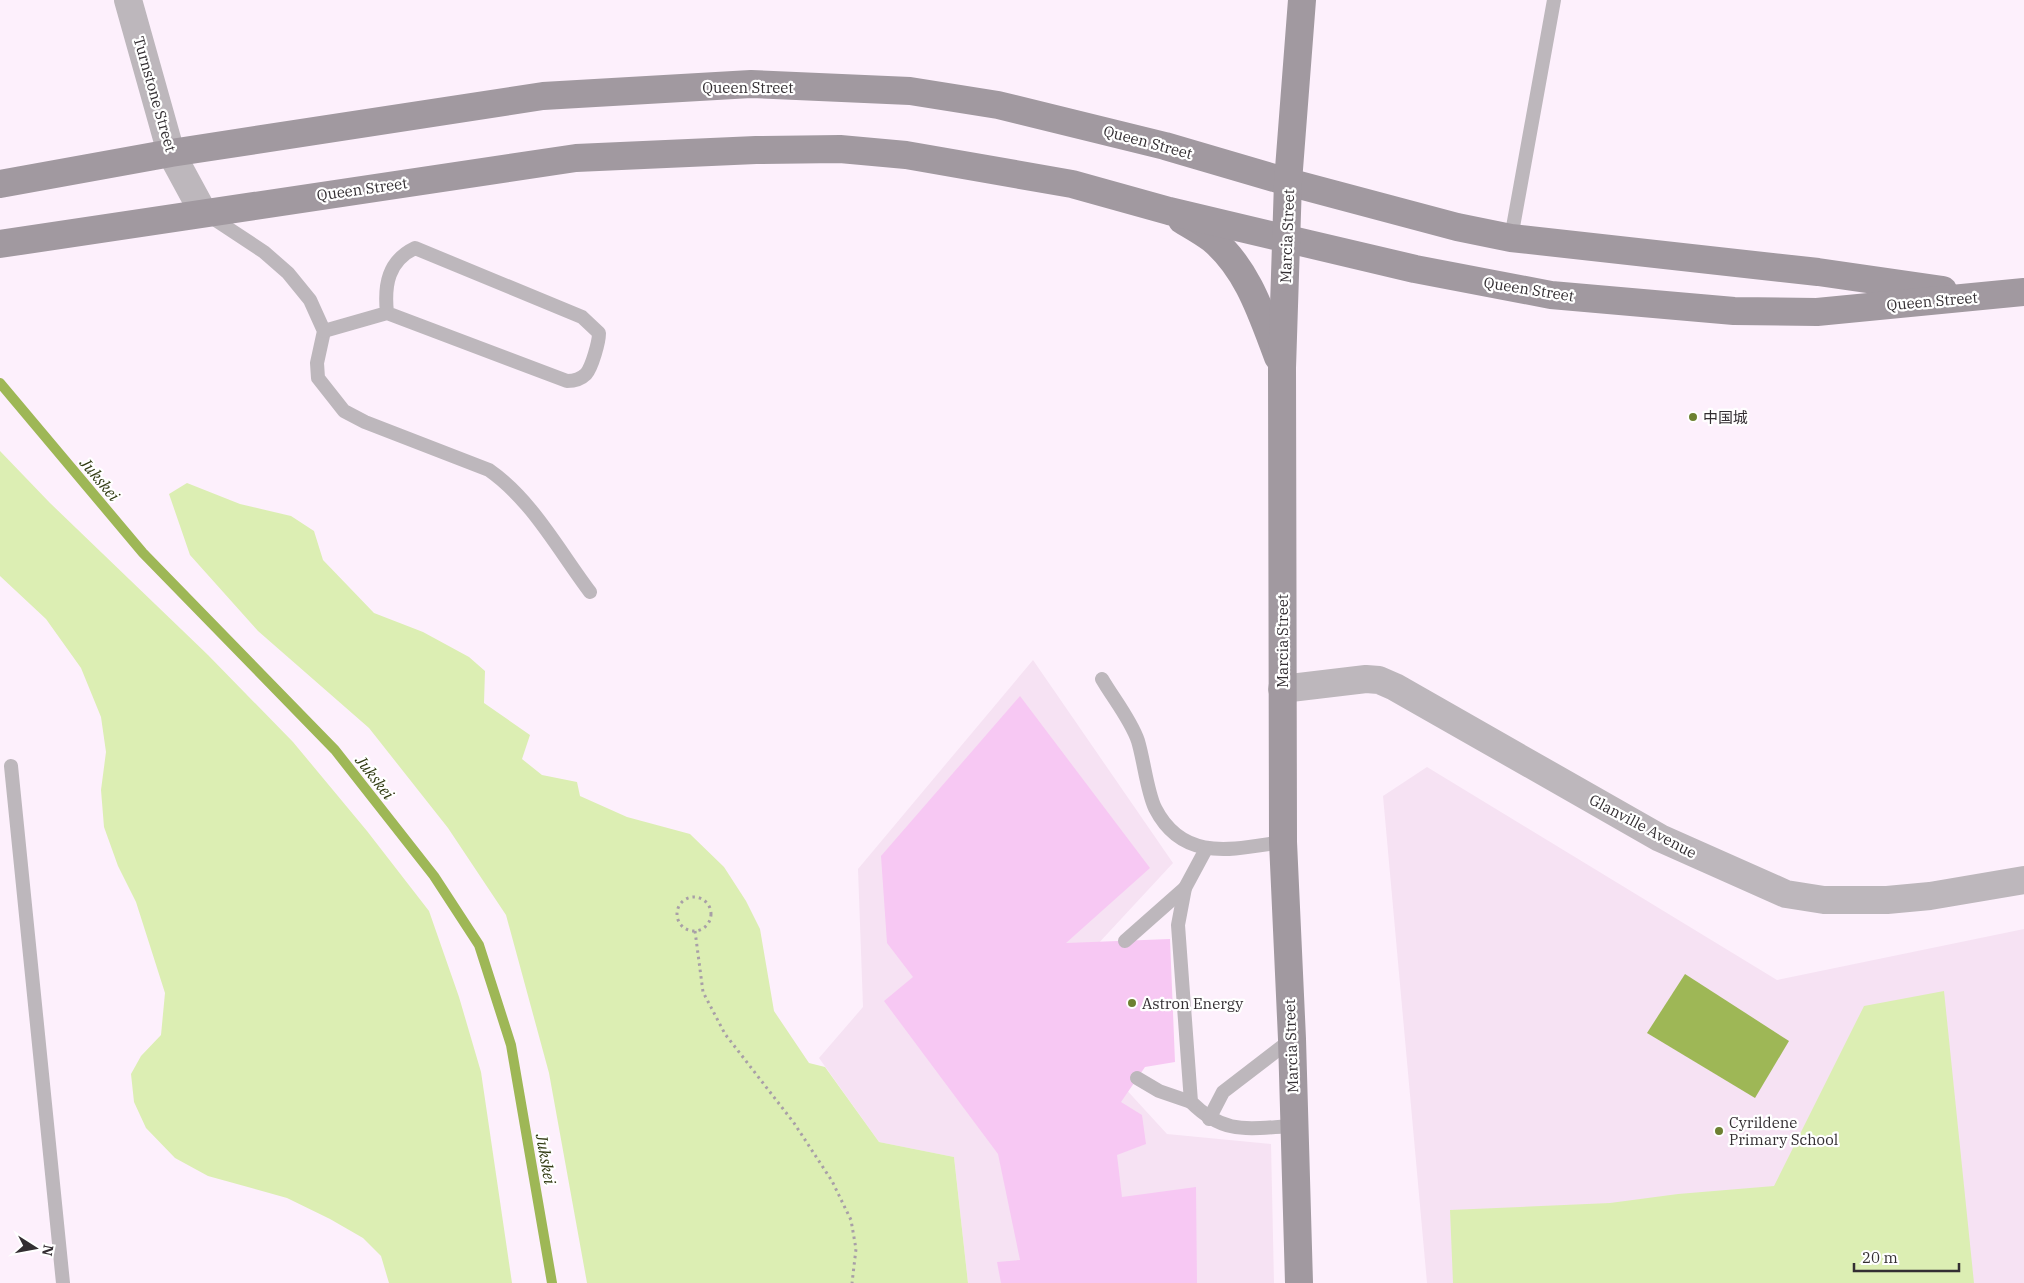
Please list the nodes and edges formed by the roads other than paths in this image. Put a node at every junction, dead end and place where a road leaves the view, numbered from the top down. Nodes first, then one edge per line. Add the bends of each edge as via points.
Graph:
1 (128, 0) edge
2 (1302, 0) edge
3 (1554, 0) edge
4 (171, 154) junction
5 (1288, 182) junction
6 (5, 183) edge
7 (1169, 211) junction
8 (203, 212) junction
9 (1287, 238) junction
10 (1511, 238) junction
11 (9, 243) edge
12 (2024, 292) edge
13 (1989, 296) junction
14 (387, 314) junction
15 (324, 331) junction
16 (1282, 368) junction
17 (590, 592) dead end
18 (1102, 679) dead end
19 (1282, 689) junction
20 (11, 766) dead end
21 (1283, 842) junction
22 (1206, 849) junction
23 (2024, 880) edge
24 (1185, 888) junction
25 (1125, 941) dead end
26 (1292, 1038) junction
27 (1137, 1078) dead end
28 (1191, 1102) junction
29 (1210, 1119) junction
30 (1294, 1126) junction
31 (63, 1283) edge
32 (1299, 1283) edge

1 - 4 street, Turnstone Street
2 - 5 main road, Marcia Street
3 - 10 lane
4 - 5 main road, Queen Street via 543,96 751,84 910,91 998,104
4 - 6 main road, Queen Street
4 - 8 street, Turnstone Street
5 - 9 main road, Marcia Street
5 - 10 main road, Queen Street
7 - 8 main road, Queen Street via 1072,184 906,155 840,149 576,158
7 - 9 main road, Queen Street
7 - 16 main road via 1212,240 1235,264 1251,289
8 - 11 main road, Queen Street
8 - 15 lane via 264,252 288,274 310,300
9 - 13 main road, Queen Street via 1415,269 1551,295 1734,311 1817,312
9 - 16 main road, Marcia Street
10 - 13 main road, Queen Street via 1818,272
12 - 13 main road
14 - 14 lane via 384,291 390,270 403,254 415,248 582,317 599,333 599,342 586,374 568,381
14 - 15 lane
15 - 17 lane via 317,363 318,378 344,410 365,422 489,470 501,478 526,504
16 - 19 main road, Marcia Street
18 - 22 lane via 1137,739 1155,806 1166,824 1178,837
19 - 21 main road, Marcia Street
19 - 23 street, Glanville Avenue via 1378,680 1660,838 1786,894 1824,900 1886,900
20 - 31 lane
21 - 22 lane
21 - 26 main road, Marcia Street
22 - 24 lane
24 - 25 lane
24 - 28 lane via 1178,925
26 - 29 lane via 1222,1092
26 - 30 main road, Marcia Street
27 - 28 lane via 1159,1091
28 - 29 lane
29 - 30 lane via 1225,1126 1241,1128
30 - 32 main road, Marcia Street

